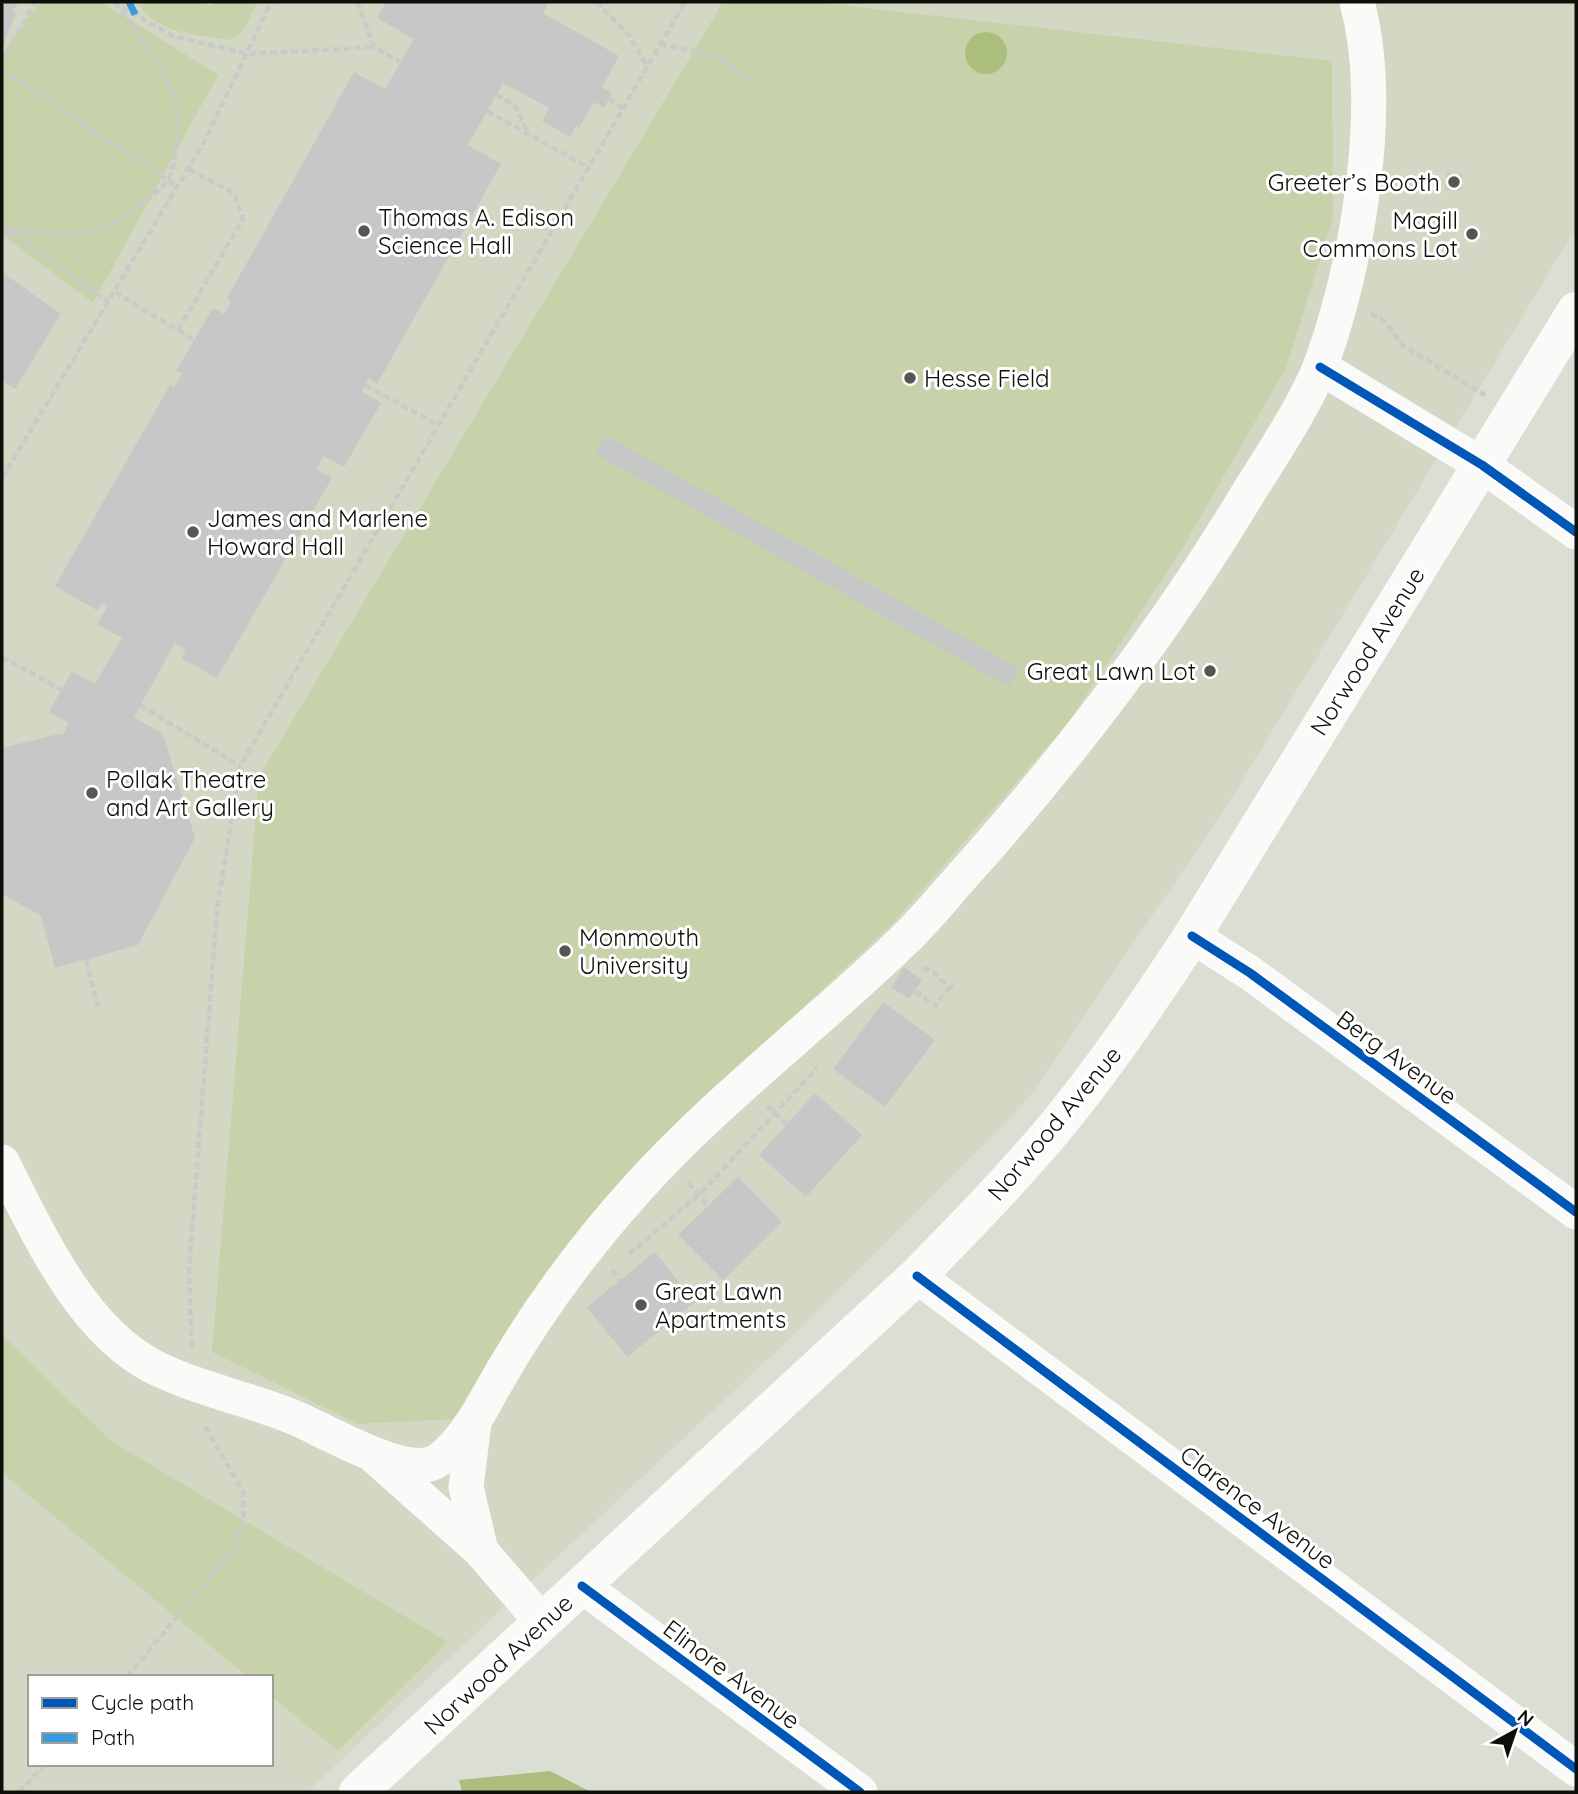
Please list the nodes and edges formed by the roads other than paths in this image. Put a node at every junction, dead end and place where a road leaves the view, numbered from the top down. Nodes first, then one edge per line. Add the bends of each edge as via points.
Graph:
1 (1357, 2) edge
2 (1576, 311) edge
3 (1320, 367) junction
4 (1482, 465) junction
5 (1576, 532) edge
6 (1192, 936) junction
7 (2, 1162) edge
8 (1576, 1212) edge
9 (917, 1276) junction
10 (474, 1422) junction
11 (371, 1454) junction
12 (481, 1551) junction
13 (582, 1586) junction
14 (542, 1622) junction
15 (1576, 1769) edge
16 (358, 1792) edge
17 (860, 1792) edge

1 - 3 street via 1364,29 1368,89 1364,186 1338,309
2 - 4 main road, Norwood Avenue
3 - 4 street
3 - 10 street via 1221,539 1156,634 1029,801 905,940 704,1117 635,1190 546,1300
4 - 5 street
4 - 6 main road, Norwood Avenue
6 - 8 street, Berg Avenue via 1250,973
6 - 9 main road, Norwood Avenue via 1135,1024 1053,1130
7 - 11 street via 73,1289 106,1333 126,1351 191,1382 300,1420
9 - 13 main road, Norwood Avenue
9 - 15 street, Clarence Avenue
10 - 11 street via 438,1461 424,1466
10 - 12 street via 467,1487
11 - 12 street
12 - 14 street
13 - 14 main road, Norwood Avenue
13 - 17 street, Elinore Avenue
14 - 16 main road, Norwood Avenue

